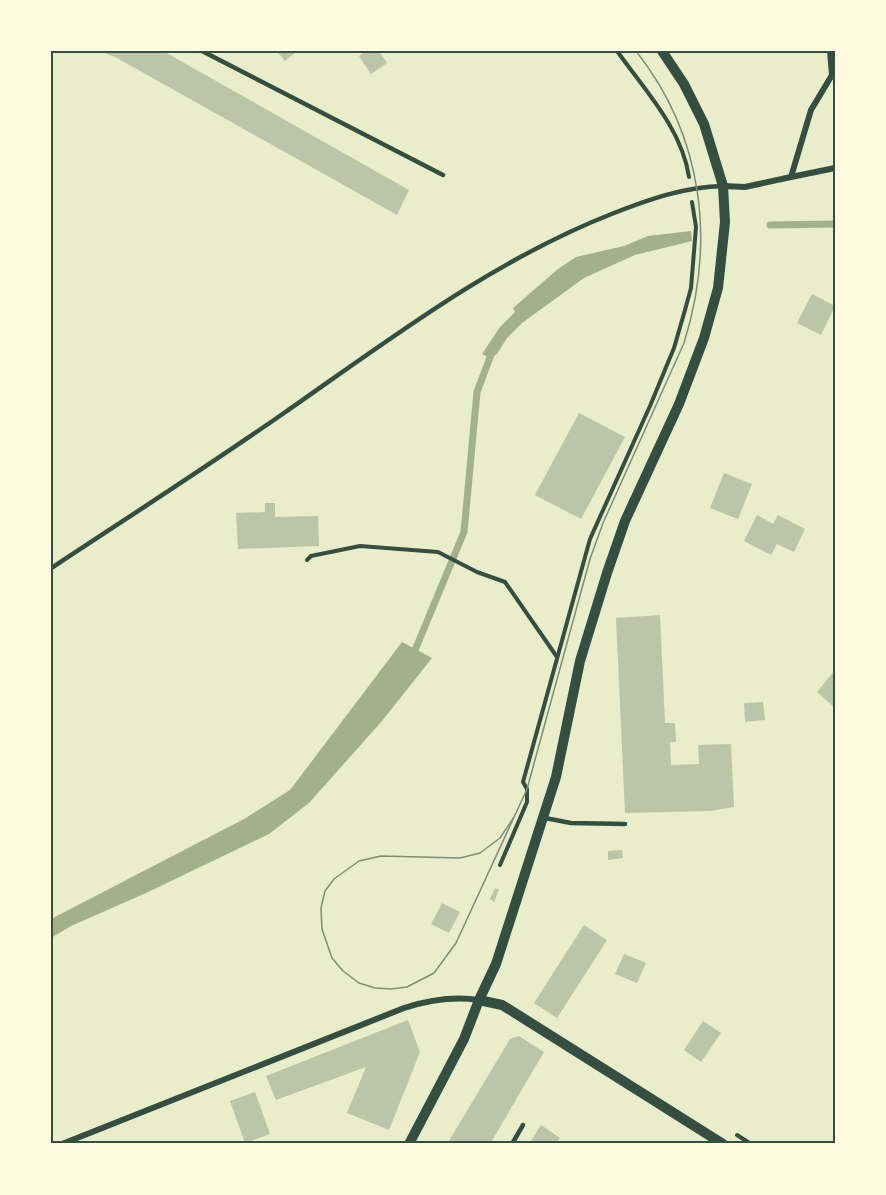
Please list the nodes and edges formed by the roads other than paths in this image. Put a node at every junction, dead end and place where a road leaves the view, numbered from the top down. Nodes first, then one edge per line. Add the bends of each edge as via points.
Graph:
1 (202, 51) edge
2 (662, 51) edge
3 (830, 51) edge
4 (834, 76) edge
5 (835, 168) edge
6 (442, 175) dead end
7 (790, 177) junction
8 (723, 186) junction
9 (53, 567) dead end
10 (543, 817) junction
11 (626, 825) dead end
12 (479, 1000) junction
13 (523, 1125) dead end
14 (62, 1144) edge
15 (409, 1144) edge
16 (512, 1144) edge
17 (723, 1144) edge

1 - 6 lane
2 - 8 street via 704,124
3 - 4 street
4 - 7 street via 811,110
5 - 7 street
7 - 8 street via 745,187
8 - 9 lane via 655,197 570,230 456,294
8 - 10 street via 723,249 718,288 704,338 679,404 625,521 607,573 580,661 556,777
10 - 11 lane via 571,824
10 - 12 street via 496,964
12 - 14 street via 440,999 404,1008
12 - 15 street via 464,1040
12 - 17 street via 502,1005
13 - 16 lane

